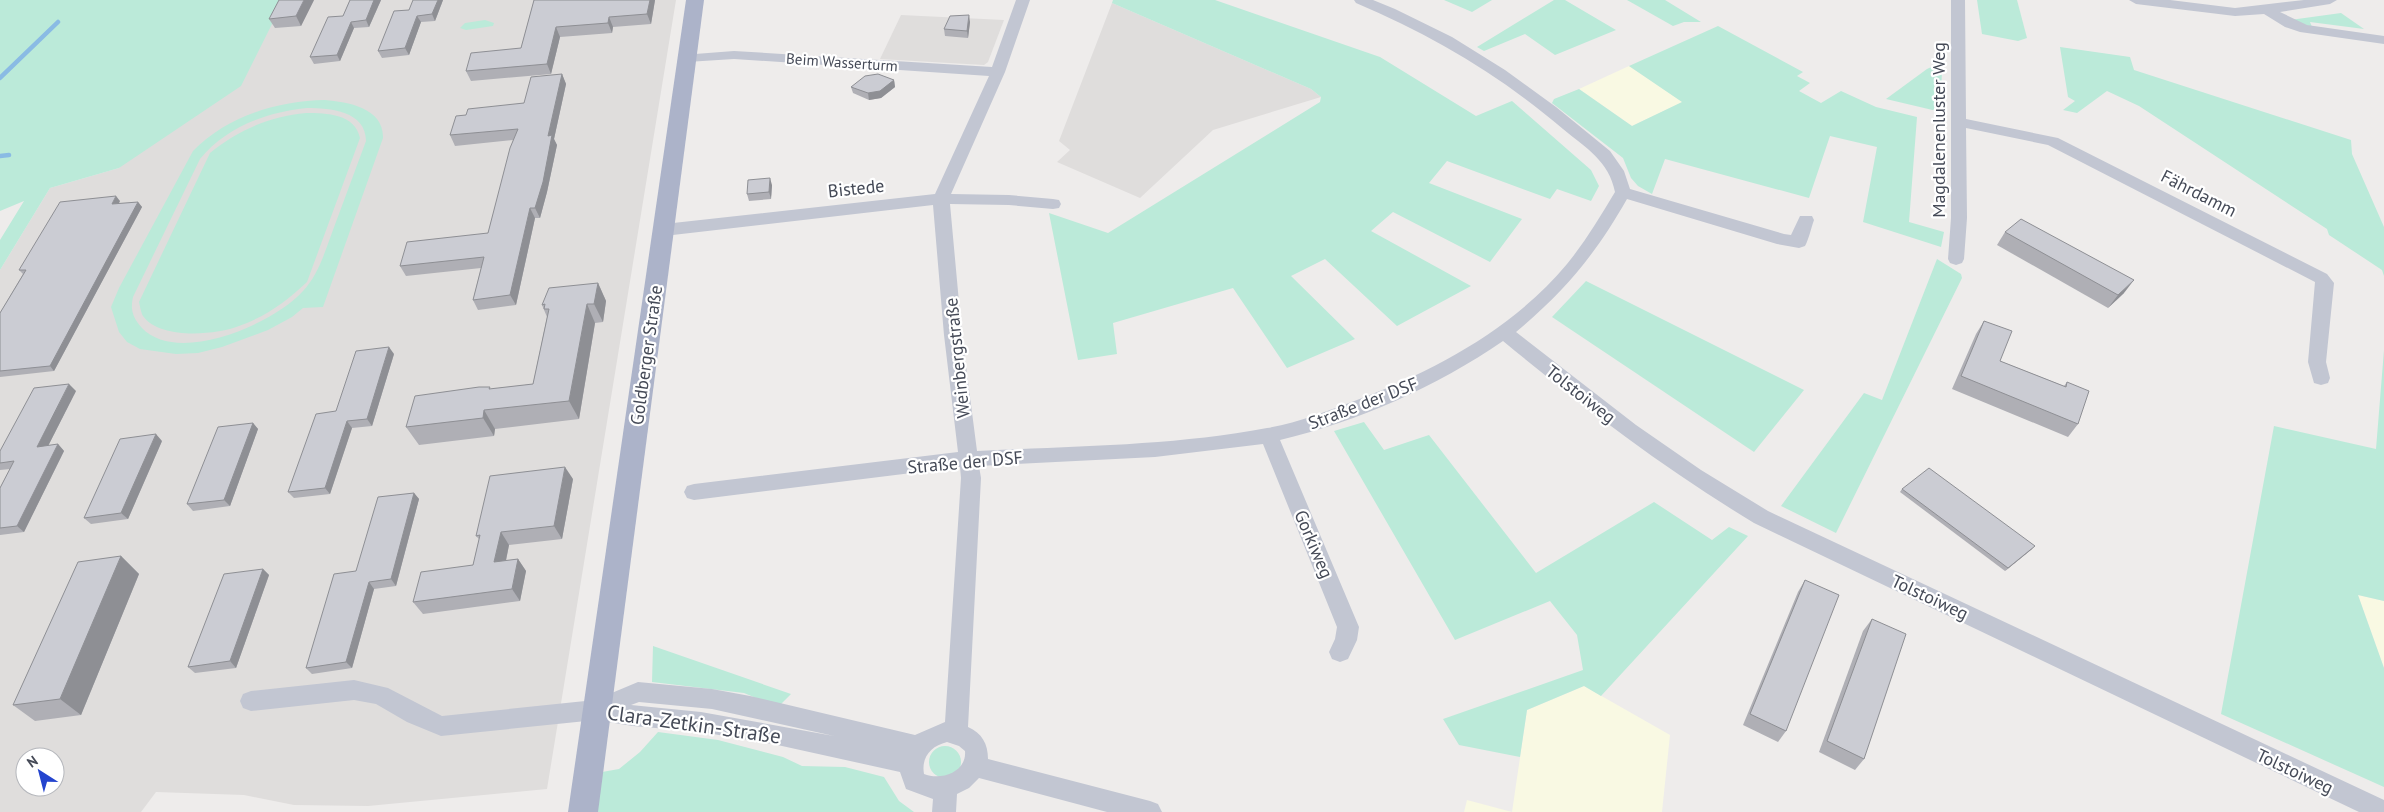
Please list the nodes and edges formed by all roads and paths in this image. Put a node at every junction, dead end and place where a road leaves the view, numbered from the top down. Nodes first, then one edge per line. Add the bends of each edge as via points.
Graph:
1 (695, 0) edge
2 (1023, 0) edge
3 (1361, 0) edge
4 (1958, 0) edge
5 (2136, 0) edge
6 (2330, 0) edge
7 (2267, 10) junction
8 (2384, 40) edge
9 (687, 58) junction
10 (998, 72) junction
11 (1959, 122) junction
12 (1623, 192) junction
13 (941, 199) junction
14 (1053, 204) dead end
15 (1806, 220) dead end
16 (664, 230) junction
17 (1956, 259) dead end
18 (1505, 333) junction
19 (2321, 378) dead end
20 (1269, 436) junction
21 (968, 459) junction
22 (694, 492) dead end
23 (1340, 652) dead end
24 (251, 701) dead end
25 (596, 710) junction
26 (956, 733) junction
27 (914, 754) junction
28 (977, 767) junction
29 (945, 803) edge
30 (583, 812) edge
31 (1150, 812) edge
32 (2384, 812) edge

1 - 9 main road, Goldberger Straße
2 - 10 street, Weinbergstraße
3 - 12 street via 1440,36 1506,77 1612,162 1620,176
4 - 11 street, Magdalenenluster Weg
5 - 7 street via 2235,12
6 - 7 street
7 - 8 street via 2305,29
9 - 10 street, Beim Wasserturm via 734,56
9 - 16 main road, Goldberger Straße
10 - 13 street, Weinbergstraße
11 - 17 street, Magdalenenluster Weg
11 - 19 street, Fährdamm via 2054,141 2321,278 2325,283 2317,362
12 - 15 street via 1783,240 1799,242
12 - 18 street, Straße der DSF via 1594,242 1568,276
13 - 14 street, Bistede
13 - 16 street, Bistede
13 - 21 street, Weinbergstraße
16 - 25 main road, Goldberger Straße
18 - 20 street, Straße der DSF via 1470,356 1383,398
18 - 32 street, Tolstoiweg via 1647,445 1761,517
20 - 21 street, Straße der DSF via 1123,453
20 - 23 street, Gorkiweg via 1348,626
21 - 22 street, Straße der DSF
21 - 26 street, Weinbergstraße via 970,517
24 - 25 street via 354,690 380,695 441,726
25 - 27 street, Clara-Zetkin-Straße via 701,722
25 - 30 main road, Goldberger Straße
26 - 27 street via 938,733 928,738
26 - 28 street via 974,745
27 - 29 street via 914,781
28 - 29 street via 968,782
28 - 31 street

